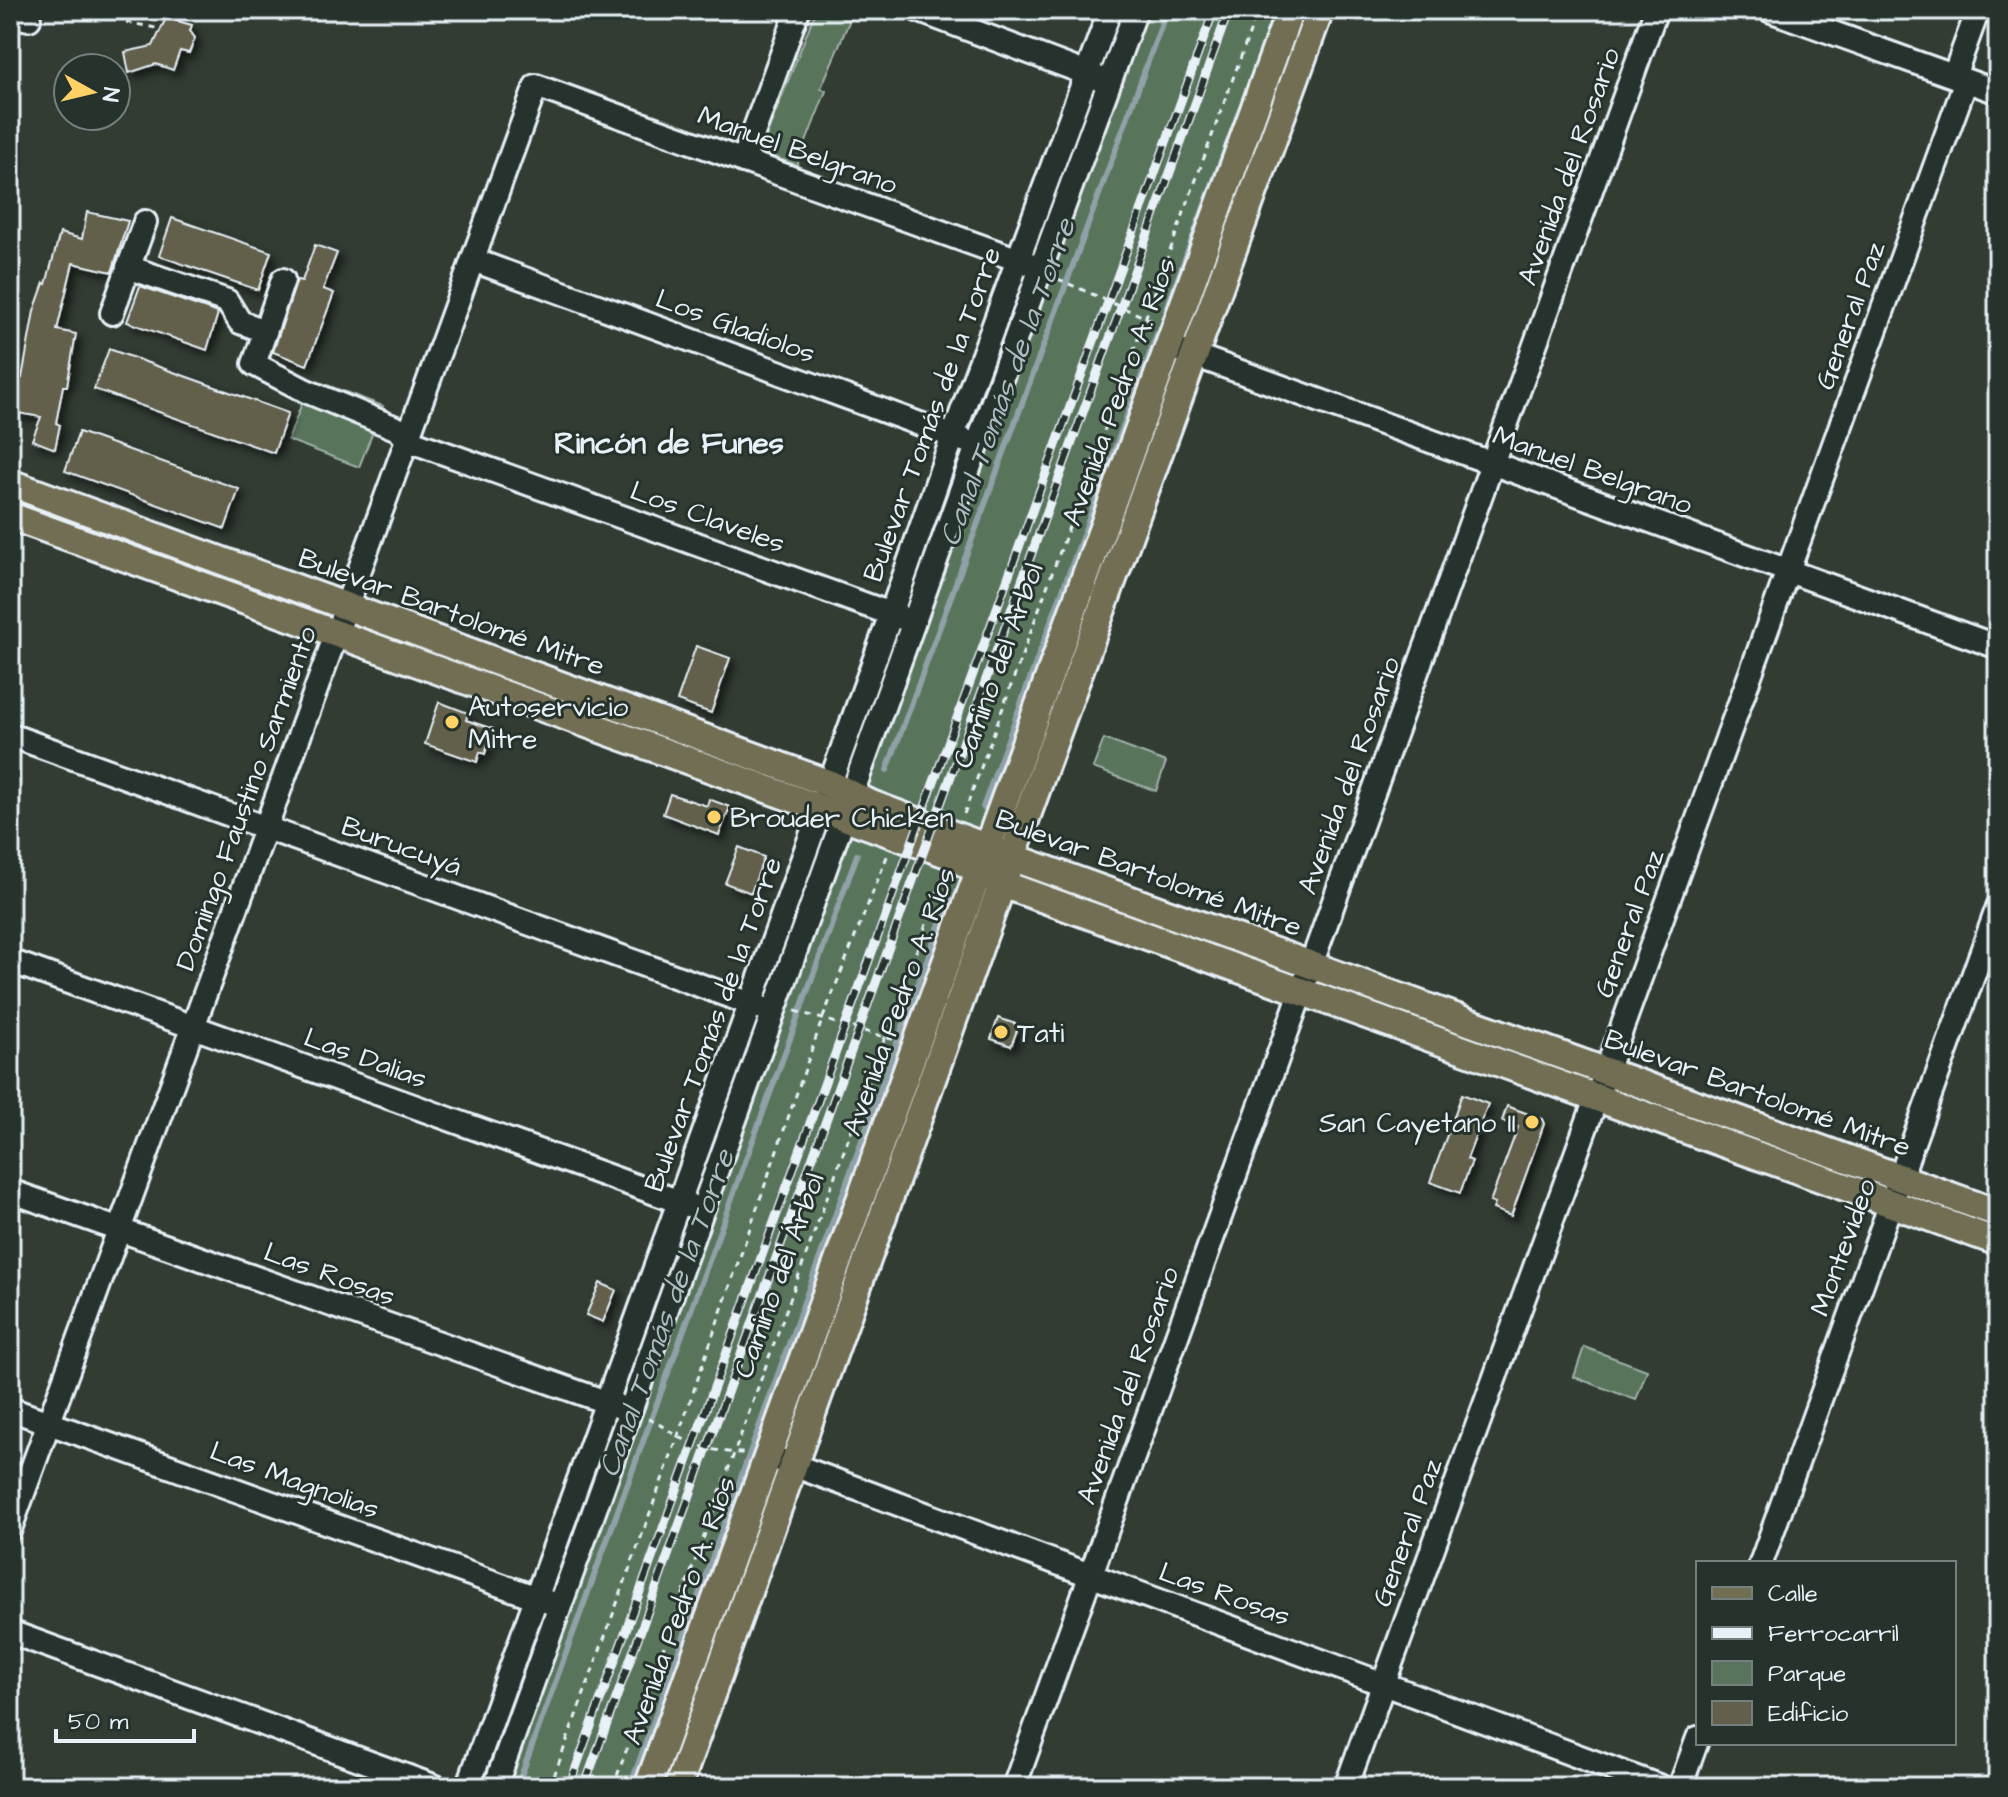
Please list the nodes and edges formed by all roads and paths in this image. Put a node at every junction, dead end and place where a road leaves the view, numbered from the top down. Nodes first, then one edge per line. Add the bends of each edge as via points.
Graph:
1 (798, 10) edge
2 (917, 10) edge
3 (1110, 10) edge
4 (1136, 10) edge
5 (1258, 10) edge
6 (1290, 10) edge
7 (1320, 10) edge
8 (1656, 10) edge
9 (1769, 10) edge
10 (1978, 10) edge
11 (126, 22) dead end
12 (156, 28) dead end
13 (1087, 74) junction
14 (1960, 78) junction
15 (1110, 82) junction
16 (536, 86) joint
17 (1998, 92) edge
18 (743, 161) junction
19 (145, 222) dead end
20 (473, 260) junction
21 (1017, 260) junction
22 (128, 267) junction
23 (1041, 268) junction
24 (283, 280) dead end
25 (1061, 281) dead end
26 (112, 313) dead end
27 (1145, 317) junction
28 (265, 331) junction
29 (1172, 338) junction
30 (1194, 357) junction
31 (953, 436) junction
32 (408, 440) junction
33 (978, 445) junction
34 (1492, 464) junction
35 (10, 483) edge
36 (10, 516) edge
37 (1788, 571) junction
38 (347, 606) junction
39 (891, 614) junction
40 (914, 622) junction
41 (337, 634) junction
42 (1998, 647) edge
43 (10, 735) edge
44 (837, 802) junction
45 (266, 828) junction
46 (896, 836) junction
47 (954, 846) junction
48 (1000, 852) junction
49 (978, 872) junction
50 (1002, 884) junction
51 (1998, 907) edge
52 (10, 961) edge
53 (1311, 965) junction
54 (1301, 991) junction
55 (751, 1004) junction
56 (783, 1011) junction
57 (822, 1020) junction
58 (193, 1027) junction
59 (885, 1037) junction
60 (896, 1040) dead end
61 (1606, 1071) junction
62 (1596, 1098) junction
63 (1899, 1177) junction
64 (10, 1191) edge
65 (679, 1202) junction
66 (1889, 1203) junction
67 (702, 1210) junction
68 (1998, 1213) edge
69 (119, 1230) junction
70 (1998, 1242) edge
71 (607, 1403) junction
72 (10, 1409) edge
73 (637, 1414) junction
74 (49, 1422) junction
75 (678, 1436) junction
76 (735, 1453) junction
77 (757, 1455) junction
78 (793, 1466) junction
79 (10, 1529) edge
80 (1762, 1561) edge
81 (1090, 1576) junction
82 (537, 1598) junction
83 (561, 1606) junction
84 (10, 1632) edge
85 (1383, 1684) junction
86 (1696, 1743) edge
87 (436, 1787) edge
88 (468, 1787) edge
89 (495, 1787) edge
90 (550, 1787) edge
91 (613, 1787) edge
92 (648, 1787) edge
93 (678, 1787) edge
94 (1014, 1787) edge
95 (1346, 1787) edge
96 (1661, 1787) edge
97 (1680, 1787) edge

1 - 18 street
2 - 13 street
3 - 13 street, Bulevar Tomás de la Torre
4 - 15 street, Bulevar Tomás de la Torre
5 - 27 path, Camino del Árbol
6 - 29 main road, Avenida Pedro A. Ríos
7 - 30 main road, Avenida Pedro A. Ríos
8 - 34 street, Avenida del Rosario
9 - 14 street
10 - 14 street, General Paz
11 - 12 path
13 - 15 street
13 - 21 street, Bulevar Tomás de la Torre
14 - 17 street
14 - 37 street, General Paz
15 - 23 street, Bulevar Tomás de la Torre
16 - 18 street, Manuel Belgrano
16 - 20 street, Domingo Faustino Sarmiento
18 - 21 street, Manuel Belgrano
19 - 22 street
20 - 31 street, Los Gladiolos
20 - 32 street, Domingo Faustino Sarmiento
21 - 23 street, Manuel Belgrano
21 - 31 street, Bulevar Tomás de la Torre
22 - 26 street
22 - 28 street via 227,301 240,322
23 - 33 street, Bulevar Tomás de la Torre
24 - 28 street
25 - 27 path
27 - 29 path
27 - 47 path, Camino del Árbol
28 - 32 street, Los Claveles via 254,364 398,429
29 - 30 street, Manuel Belgrano
29 - 48 main road, Avenida Pedro A. Ríos
30 - 34 street, Manuel Belgrano
30 - 48 main road, Avenida Pedro A. Ríos
31 - 33 street, Los Gladiolos
31 - 39 street, Bulevar Tomás de la Torre
32 - 38 street, Domingo Faustino Sarmiento
32 - 39 street, Los Claveles
33 - 40 street, Bulevar Tomás de la Torre
34 - 37 street, Manuel Belgrano
34 - 53 street, Avenida del Rosario
35 - 38 main road, Bulevar Bartolomé Mitre
36 - 41 main road, Bulevar Bartolomé Mitre
37 - 42 street, Manuel Belgrano
37 - 61 street, General Paz
38 - 41 street, Domingo Faustino Sarmiento
38 - 44 main road, Bulevar Bartolomé Mitre
39 - 40 street, Los Claveles
39 - 44 street, Bulevar Tomás de la Torre
40 - 44 street, Bulevar Tomás de la Torre
41 - 44 main road, Bulevar Bartolomé Mitre
41 - 45 street, Domingo Faustino Sarmiento
43 - 45 street, Burucuyá
44 - 46 main road, Bulevar Bartolomé Mitre
44 - 47 main road, Bulevar Bartolomé Mitre
44 - 55 street, Bulevar Tomás de la Torre
44 - 56 street, Bulevar Tomás de la Torre
45 - 55 street, Burucuyá
45 - 58 street, Domingo Faustino Sarmiento
46 - 47 main road, Bulevar Bartolomé Mitre
46 - 57 path
47 - 48 main road, Bulevar Bartolomé Mitre
47 - 49 main road, Bulevar Bartolomé Mitre
47 - 59 path, Camino del Árbol
48 - 49 main road, Avenida Pedro A. Ríos
48 - 50 main road, Avenida Pedro A. Ríos
48 - 53 main road, Bulevar Bartolomé Mitre
49 - 50 main road, Bulevar Bartolomé Mitre
49 - 77 main road, Avenida Pedro A. Ríos
50 - 54 main road, Bulevar Bartolomé Mitre
50 - 78 main road, Avenida Pedro A. Ríos
51 - 63 street, Montevideo
52 - 58 street, Las Dalias
53 - 54 street, Avenida del Rosario
53 - 61 main road, Bulevar Bartolomé Mitre
54 - 62 main road, Bulevar Bartolomé Mitre
54 - 81 street, Avenida del Rosario
55 - 56 street, Burucuyá
55 - 65 street, Bulevar Tomás de la Torre
56 - 57 path
56 - 67 street, Bulevar Tomás de la Torre
57 - 59 path
57 - 75 path
58 - 65 street, Las Dalias
58 - 69 street, Domingo Faustino Sarmiento
59 - 60 path
59 - 76 path, Camino del Árbol
61 - 62 street, General Paz
61 - 63 main road, Bulevar Bartolomé Mitre
62 - 66 main road, Bulevar Bartolomé Mitre
62 - 85 street, General Paz
63 - 66 street, Montevideo
63 - 68 main road, Bulevar Bartolomé Mitre
64 - 69 street, Las Rosas
65 - 67 street, Las Dalias
65 - 71 street, Bulevar Tomás de la Torre
66 - 70 main road, Bulevar Bartolomé Mitre
66 - 80 street, Montevideo
67 - 73 street, Bulevar Tomás de la Torre
69 - 71 street, Las Rosas
69 - 74 street, Domingo Faustino Sarmiento
71 - 73 street, Las Rosas
71 - 82 street, Bulevar Tomás de la Torre
72 - 74 street, Las Magnolias
73 - 75 path
73 - 83 street, Bulevar Tomás de la Torre
74 - 79 street, Domingo Faustino Sarmiento
74 - 82 street, Las Magnolias
75 - 76 path
75 - 90 path
76 - 77 path
76 - 91 path, Camino del Árbol
77 - 78 street, Las Rosas
77 - 92 main road, Avenida Pedro A. Ríos
78 - 81 street, Las Rosas
78 - 93 main road, Avenida Pedro A. Ríos
81 - 85 street, Las Rosas
81 - 94 street, Avenida del Rosario
82 - 83 street, Las Magnolias
82 - 88 street, Bulevar Tomás de la Torre
83 - 89 street, Bulevar Tomás de la Torre
84 - 87 street
85 - 95 street, General Paz
85 - 96 street, Las Rosas
86 - 97 street

